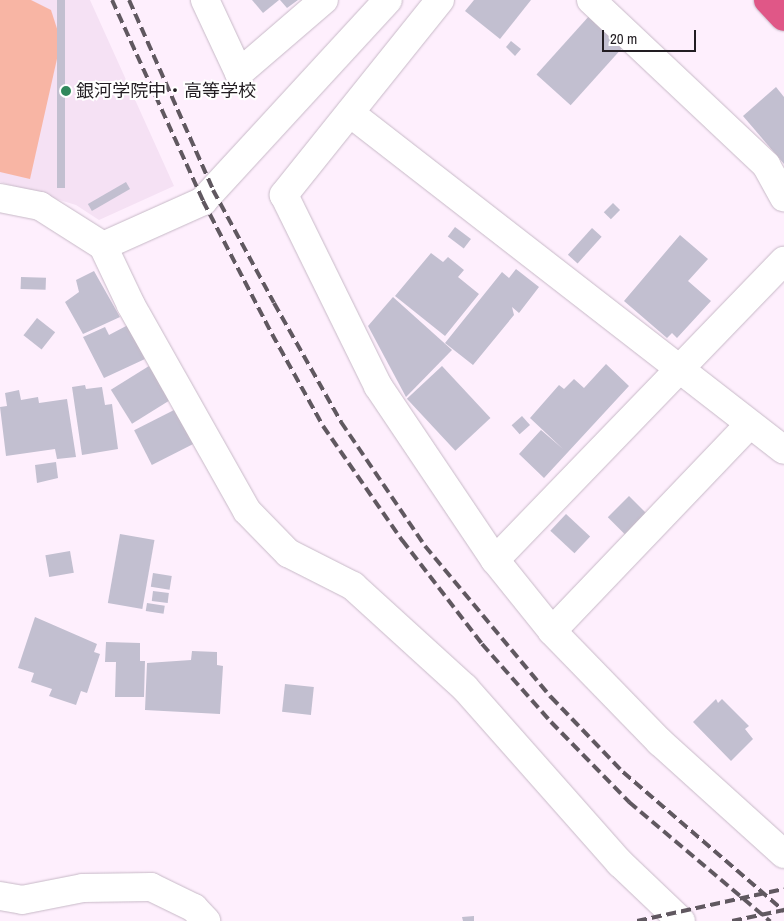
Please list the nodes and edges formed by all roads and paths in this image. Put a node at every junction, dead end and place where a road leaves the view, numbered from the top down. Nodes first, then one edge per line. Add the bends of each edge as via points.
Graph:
1 (205, 0) edge
2 (324, 0) edge
3 (388, 0) edge
4 (440, 0) edge
5 (591, 0) edge
6 (768, 0) edge
7 (784, 17) edge
8 (350, 113) junction
9 (784, 197) edge
10 (0, 198) edge
11 (103, 246) junction
12 (784, 261) edge
13 (677, 367) junction
14 (750, 424) junction
15 (784, 450) edge
16 (495, 560) junction
17 (552, 631) junction
18 (784, 854) edge
19 (0, 896) edge
20 (206, 921) edge
21 (681, 921) edge

1 - 2 street via 239,73
3 - 11 street via 203,201
4 - 8 street
5 - 9 street via 766,164
6 - 7 highway
8 - 13 street
8 - 16 street via 284,195 378,386
10 - 11 street via 40,206
11 - 21 street via 131,305 247,511 288,553 353,586 465,688 614,856
12 - 13 street
13 - 14 street
13 - 16 street
14 - 15 street
14 - 17 street
16 - 17 street
17 - 18 street via 660,742
19 - 20 street via 22,900 83,888 151,887 194,908

